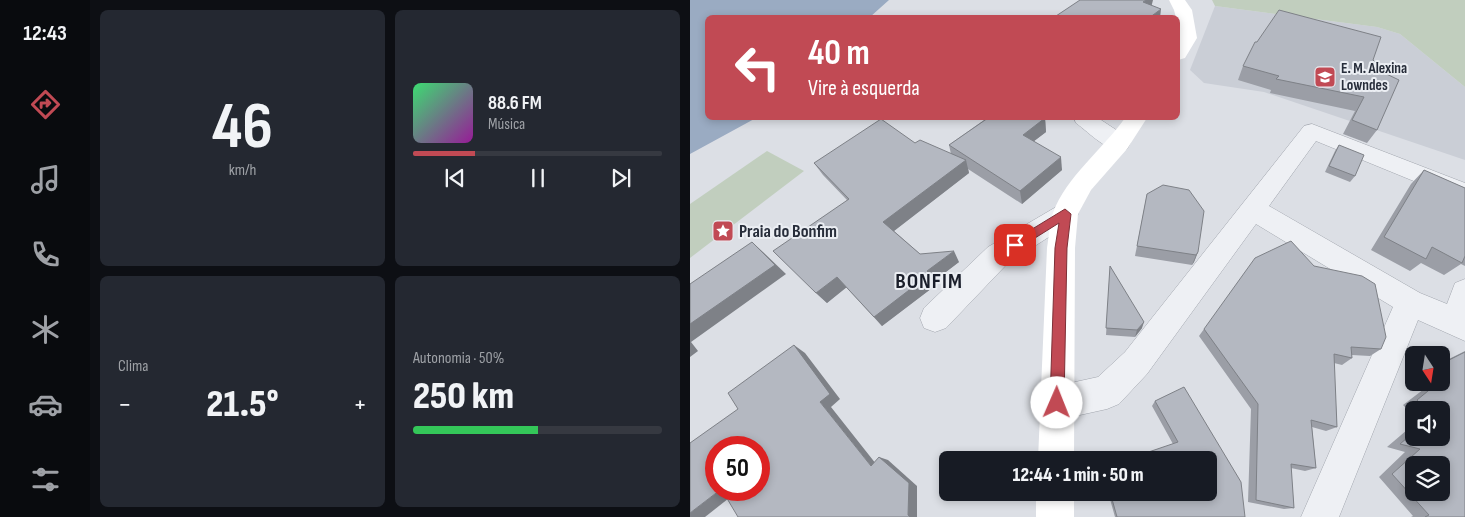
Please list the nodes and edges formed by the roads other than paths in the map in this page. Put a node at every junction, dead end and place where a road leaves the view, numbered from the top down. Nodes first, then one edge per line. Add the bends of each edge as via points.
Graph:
1 (1177, 0) edge
2 (1180, 51) edge
3 (1087, 120) edge
4 (1135, 120) edge
5 (1119, 142) junction
6 (1465, 193) edge
7 (1254, 210) junction
8 (1065, 214) junction
9 (1465, 292) edge
10 (1410, 302) junction
11 (935, 318) dead end
12 (1461, 325) edge
13 (1057, 403) junction
14 (1056, 451) edge
15 (1056, 501) edge
16 (1055, 517) edge
17 (1320, 517) edge

1 - 2 main road via 1183,10 1188,38
3 - 5 street
4 - 5 main road
5 - 8 main road via 1082,184
6 - 7 street via 1312,131
7 - 10 street
7 - 13 street via 1136,363 1107,392
8 - 11 street via 998,255
8 - 13 main road via 1061,248
9 - 12 street
10 - 12 street
10 - 17 street
13 - 14 main road
15 - 16 main road

